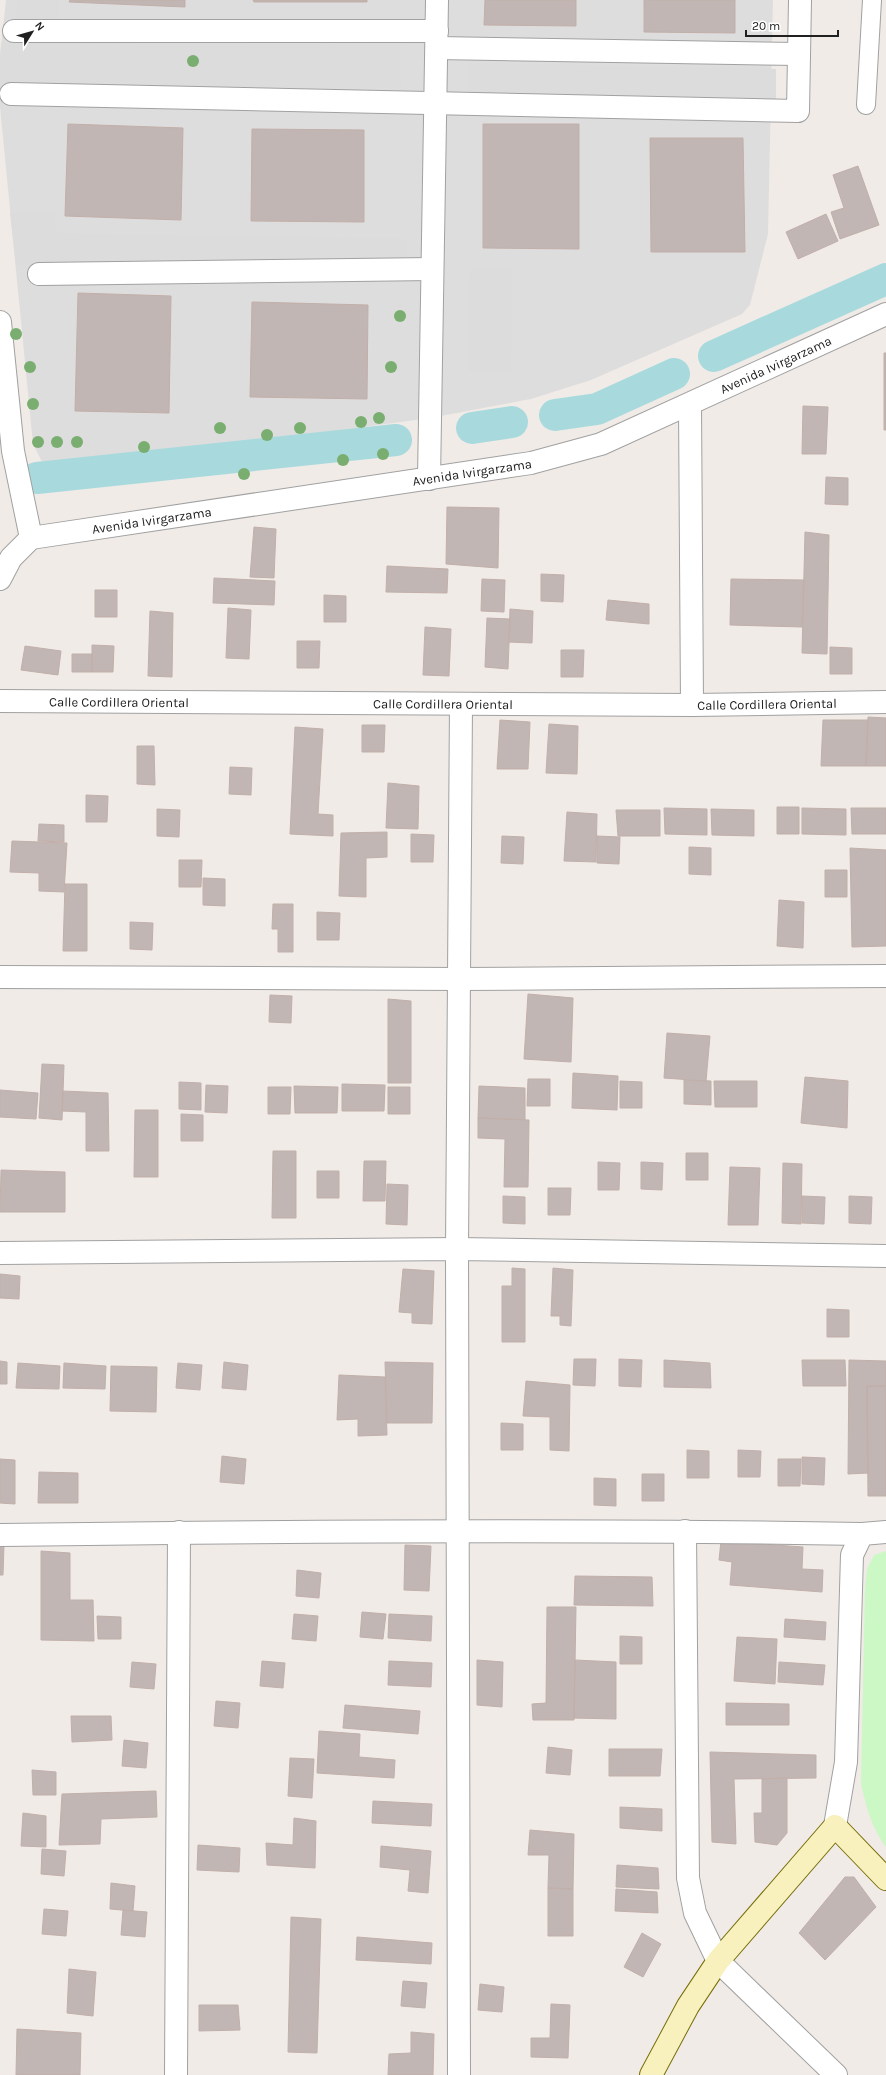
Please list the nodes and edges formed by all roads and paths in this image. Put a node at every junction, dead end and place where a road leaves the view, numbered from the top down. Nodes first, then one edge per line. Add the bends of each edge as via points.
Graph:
1 (437, 0) edge
2 (800, 0) edge
3 (872, 0) edge
4 (14, 31) dead end
5 (437, 40) junction
6 (799, 54) junction
7 (11, 94) dead end
8 (436, 103) junction
9 (866, 105) dead end
10 (432, 269) junction
11 (38, 274) dead end
12 (886, 314) edge
13 (0, 322) edge
14 (690, 405) junction
15 (7, 454) edge
16 (429, 479) junction
17 (31, 538) junction
18 (0, 579) edge
19 (0, 702) edge
20 (886, 702) edge
21 (461, 704) junction
22 (692, 705) junction
23 (886, 976) edge
24 (0, 977) edge
25 (459, 979) junction
26 (457, 1249) junction
27 (0, 1253) edge
28 (886, 1256) edge
29 (457, 1530) junction
30 (686, 1531) junction
31 (179, 1532) junction
32 (886, 1532) edge
33 (862, 1534) junction
34 (0, 1535) edge
35 (835, 1826) junction
36 (886, 1879) edge
37 (718, 1961) junction
38 (176, 2075) edge
39 (459, 2075) edge
40 (651, 2075) edge
41 (836, 2075) edge

1 - 5 street
2 - 6 street
3 - 9 lane
4 - 5 street
5 - 6 street
5 - 8 street
6 - 8 street via 798,111
7 - 8 street
8 - 10 street
10 - 11 street
10 - 16 street
12 - 14 street, Avenida Ivirgarzama
13 - 15 street
14 - 16 street, Avenida Ivirgarzama via 601,444 531,463
14 - 22 street
15 - 17 street
16 - 17 street, Avenida Ivirgarzama
17 - 18 street via 10,558
19 - 21 street, Calle Cordillera Oriental
20 - 22 street, Calle Cordillera Oriental
21 - 22 street, Calle Cordillera Oriental
21 - 25 street
23 - 25 street
24 - 25 street
25 - 26 street
26 - 27 street
26 - 28 street
26 - 29 street
29 - 30 street
29 - 31 street
29 - 39 street
30 - 33 street
30 - 37 street via 688,1878 695,1913
31 - 34 street
31 - 38 street
32 - 33 street
33 - 35 street via 852,1555 846,1762
35 - 36 street
35 - 37 street
37 - 40 street via 688,2006
37 - 41 street

